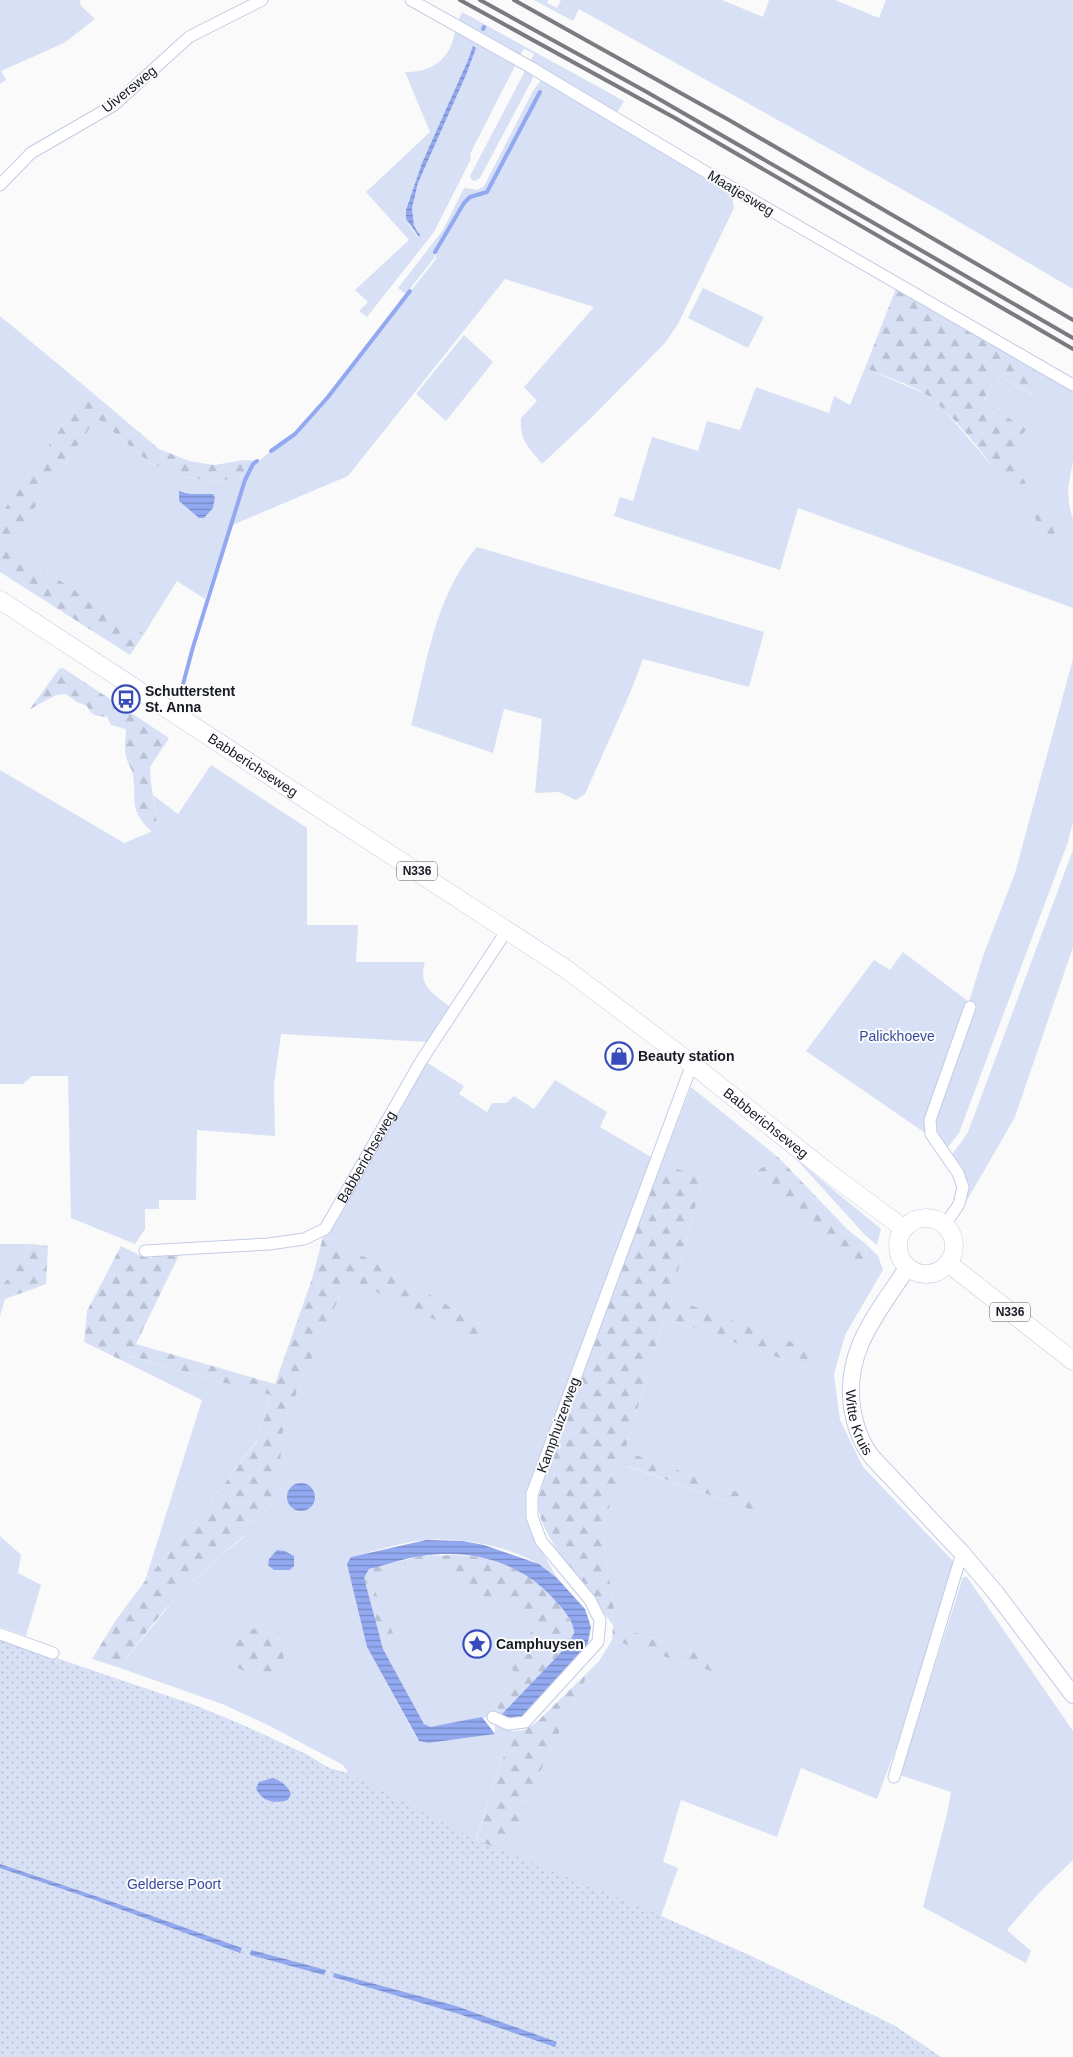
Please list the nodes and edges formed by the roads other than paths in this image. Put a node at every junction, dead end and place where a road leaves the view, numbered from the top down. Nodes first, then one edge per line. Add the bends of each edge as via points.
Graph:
1 (262, 0) edge
2 (411, 0) edge
3 (0, 184) edge
4 (1073, 385) edge
5 (0, 600) edge
6 (507, 930) junction
7 (970, 1007) dead end
8 (692, 1064) junction
9 (944, 1224) junction
10 (903, 1228) junction
11 (145, 1251) dead end
12 (948, 1263) junction
13 (907, 1268) junction
14 (1073, 1361) edge
15 (962, 1553) junction
16 (0, 1634) edge
17 (53, 1653) dead end
18 (1073, 1695) edge
19 (492, 1718) dead end
20 (894, 1777) dead end

1 - 3 street, Uiversweg via 189,37 114,105 31,153
2 - 4 street, Maatjesweg
5 - 6 main road, Babberichseweg / N336
6 - 8 main road, Babberichseweg / N336 via 566,969
6 - 11 street, Babberichseweg via 421,1062 325,1230 304,1239 269,1244
7 - 9 street via 930,1120 931,1134 958,1173 963,1187 959,1204
8 - 10 main road, Babberichseweg / N336
8 - 19 street, Kamphuizerweg via 532,1494 532,1517 541,1541 590,1600 600,1620 598,1642 525,1722 508,1724
9 - 10 main road via 923,1217
9 - 12 main road via 954,1243
10 - 13 main road via 897,1248
12 - 13 main road via 943,1269 928,1274
12 - 14 main road, N336
13 - 15 main road, Witte Kruis via 861,1340 852,1366 850,1390 854,1417 860,1439 872,1456
15 - 18 main road, Witte Kruis
15 - 20 street
16 - 17 street

